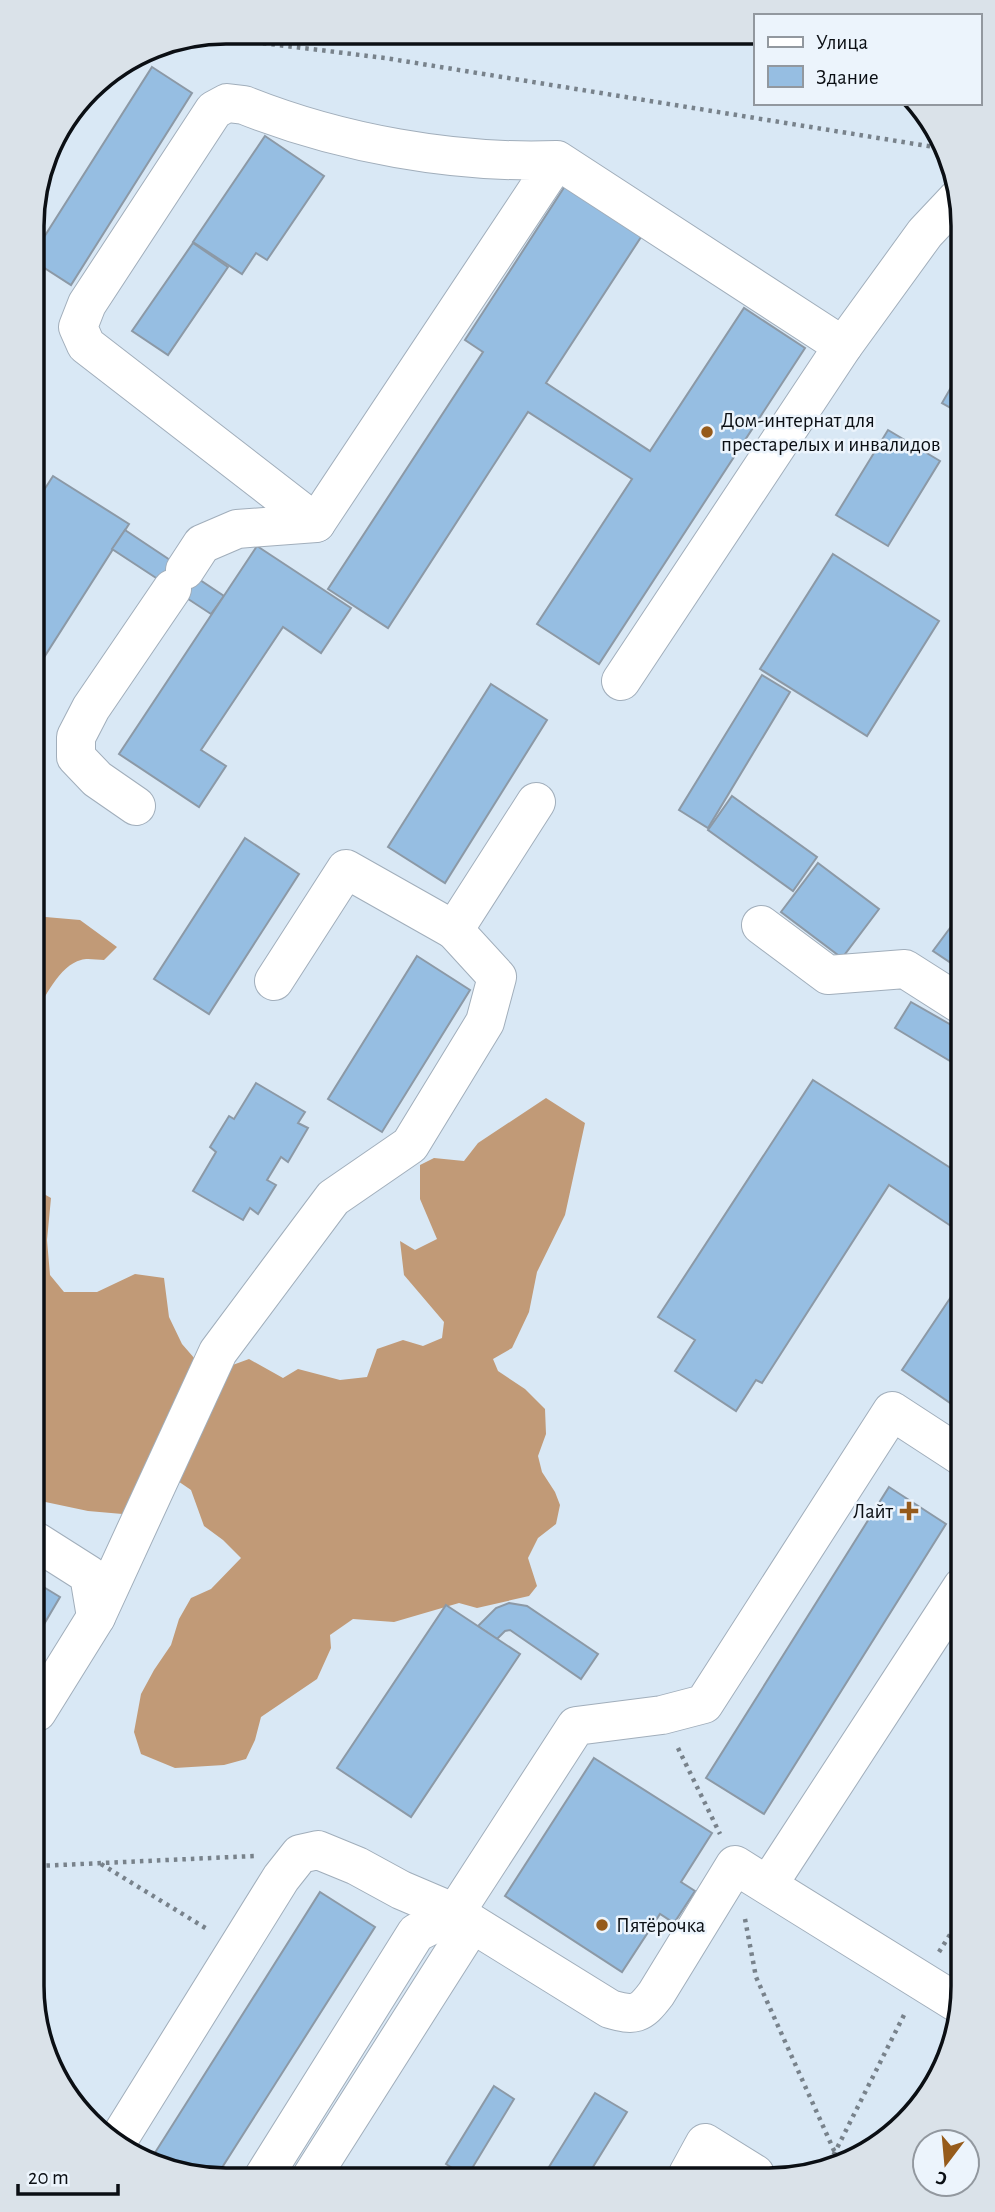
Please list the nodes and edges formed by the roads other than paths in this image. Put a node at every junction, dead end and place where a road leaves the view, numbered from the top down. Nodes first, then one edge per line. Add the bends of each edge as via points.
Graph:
1 (557, 160) junction
2 (950, 206) edge
3 (843, 346) junction
4 (316, 523) junction
5 (621, 681) dead end
6 (536, 802) dead end
7 (136, 806) dead end
8 (761, 925) dead end
9 (454, 930) junction
10 (274, 981) dead end
11 (951, 998) edge
12 (951, 1449) edge
13 (44, 1546) edge
14 (951, 1604) edge
15 (96, 1617) junction
16 (44, 1701) edge
17 (768, 1885) junction
18 (464, 1919) junction
19 (951, 1999) edge
20 (121, 2136) edge
21 (269, 2168) edge
22 (317, 2168) edge
23 (691, 2168) edge
24 (745, 2168) edge

1 - 3 street
1 - 4 street
1 - 4 street via 416,151 362,141 244,104 227,103 214,110 87,304 78,327 86,345
2 - 3 street via 925,233
3 - 5 street
4 - 7 street via 237,529 202,544 91,708 76,737 76,757 97,779
6 - 9 street
8 - 11 street via 828,975 905,969
9 - 10 street via 346,869
9 - 15 street via 497,977 485,1022 410,1144 333,1198 218,1352
12 - 18 street via 892,1411 704,1704 662,1715 576,1726
13 - 15 street via 89,1575
14 - 17 street
15 - 16 street
17 - 18 street via 735,1865 656,1994 644,2010 628,2014 610,2009
17 - 19 street
18 - 20 street via 318,1850 300,1854
18 - 21 street via 416,1933
18 - 22 street
23 - 24 street via 705,2143

